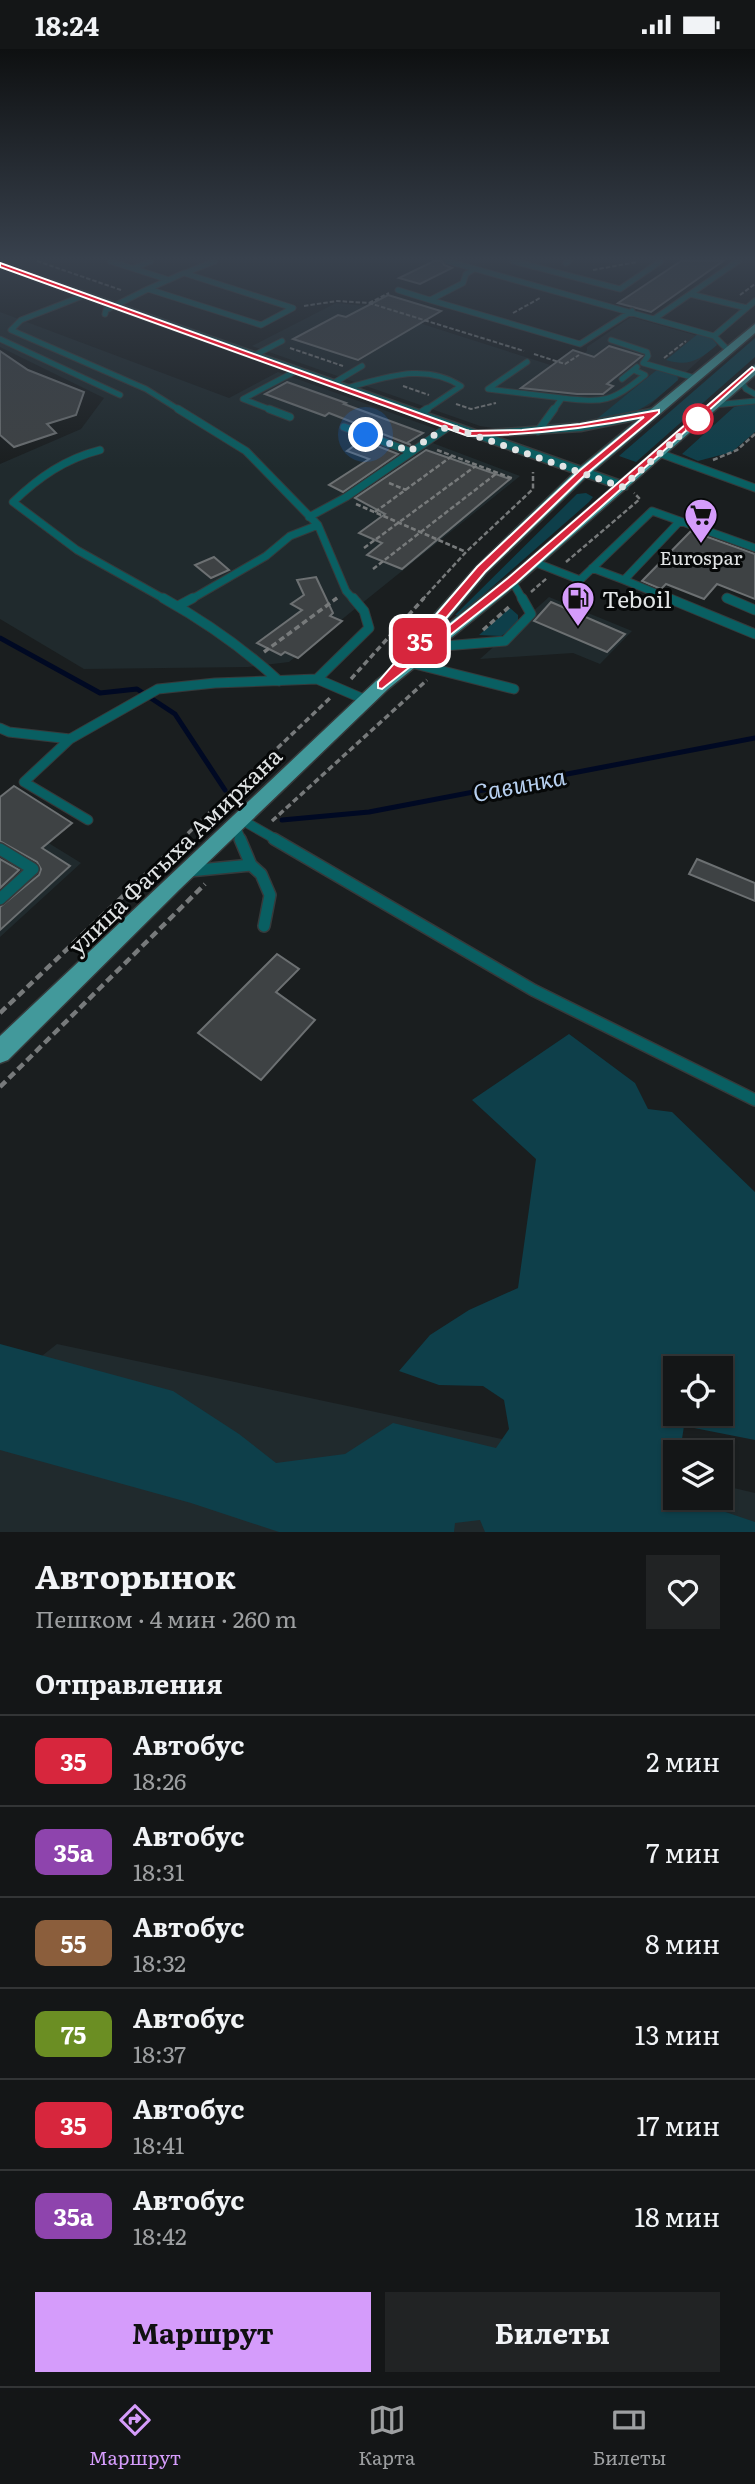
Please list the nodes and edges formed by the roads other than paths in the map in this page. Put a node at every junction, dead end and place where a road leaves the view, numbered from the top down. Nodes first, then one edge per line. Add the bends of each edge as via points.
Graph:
1 (11, 330) joint
2 (173, 330) edge
3 (533, 330) edge
4 (602, 330) edge
5 (695, 330) edge
6 (720, 330) edge
7 (751, 330) edge
8 (714, 335) junction
9 (0, 338) edge
10 (611, 340) dead end
11 (280, 342) road end
12 (728, 350) junction
13 (253, 356) junction
14 (527, 362) dead end
15 (643, 363) junction
16 (359, 368) road end
17 (755, 369) edge
18 (634, 370) junction
19 (296, 371) junction
20 (695, 378) junction
21 (622, 379) dead end
22 (741, 381) junction
23 (332, 384) junction
24 (345, 388) junction
25 (755, 394) edge
26 (120, 395) dead end
27 (562, 398) junction
28 (755, 401) edge
29 (714, 405) junction
30 (655, 412) junction
31 (418, 415) junction
32 (290, 417) dead end
33 (448, 426) junction
34 (345, 427) dead end
35 (538, 431) junction
36 (468, 433) junction
37 (522, 433) junction
38 (100, 450) dead end
39 (410, 451) junction
40 (522, 452) junction
41 (659, 453) junction
42 (582, 473) junction
43 (622, 487) junction
44 (755, 488) edge
45 (309, 517) junction
46 (680, 521) junction
47 (318, 525) junction
48 (755, 548) edge
49 (534, 562) junction
50 (592, 568) junction
51 (512, 580) junction
52 (624, 580) junction
53 (726, 598) dead end
54 (178, 606) junction
55 (755, 610) edge
56 (755, 634) edge
57 (432, 647) junction
58 (411, 663) junction
59 (317, 679) junction
60 (279, 681) junction
61 (382, 685) junction
62 (514, 689) dead end
63 (366, 700) junction
64 (0, 728) edge
65 (70, 739) junction
66 (88, 820) dead end
67 (238, 823) junction
68 (0, 849) edge
69 (251, 865) junction
70 (185, 871) junction
71 (0, 899) edge
72 (264, 926) dead end
73 (0, 1052) edge
74 (755, 1100) edge

1 - 9 lane
1 - 45 lane via 146,389 246,451
2 - 13 street
3 - 4 lane via 580,344
5 - 8 lane
6 - 8 lane
7 - 12 main road, улица Фатыха Амирхана
8 - 12 lane
9 - 26 lane
10 - 15 lane via 647,352
11 - 13 lane
12 - 20 main road, улица Фатыха Амирхана
13 - 19 street
14 - 27 lane via 488,389
15 - 18 lane
15 - 20 lane
16 - 23 lane
17 - 22 main road, улица Фатыха Амирхана
18 - 21 lane
18 - 27 lane via 645,375 614,400 600,403
19 - 23 street
19 - 32 lane via 243,399
20 - 30 main road, улица Фатыха Амирхана
22 - 25 lane
22 - 29 main road, улица Фатыха Амирхана
23 - 24 street
24 - 31 street
24 - 31 lane via 419,373 461,386
27 - 35 lane
28 - 29 lane
29 - 41 main road, улица Фатыха Амирхана
30 - 35 street
30 - 42 main road, улица Фатыха Амирхана
31 - 33 street
33 - 36 street
33 - 39 lane
34 - 39 lane
35 - 37 street
36 - 37 street
36 - 40 street
37 - 40 street via 514,438
38 - 54 lane via 54,466 13,502 36,523 96,561
39 - 45 lane
40 - 42 street
41 - 43 main road, улица Фатыха Амирхана
41 - 44 lane
42 - 43 street
42 - 61 main road, улица Фатыха Амирхана via 481,570
43 - 49 main road, улица Фатыха Амирхана
45 - 47 lane
46 - 48 lane
46 - 50 lane via 652,511
46 - 52 lane
47 - 54 lane via 290,536 218,586
47 - 59 lane via 346,591 364,611 369,628
49 - 50 lane via 580,580
49 - 51 main road, улица Фатыха Амирхана
50 - 52 lane
51 - 57 main road, улица Фатыха Амирхана
51 - 57 lane via 531,614 505,641
52 - 56 lane
53 - 55 lane
54 - 60 lane via 205,621
57 - 58 main road, улица Фатыха Амирхана
58 - 61 main road, улица Фатыха Амирхана
58 - 62 lane
59 - 60 lane
59 - 63 lane
60 - 65 lane via 158,689
61 - 63 main road, улица Фатыха Амирхана
63 - 67 main road, улица Фатыха Амирхана
64 - 65 lane
65 - 66 lane via 24,782
67 - 69 lane
67 - 70 main road, улица Фатыха Амирхана
67 - 74 lane via 533,990
68 - 71 lane via 33,869
69 - 70 lane
69 - 72 lane via 261,874 270,895
70 - 73 main road, улица Фатыха Амирхана

